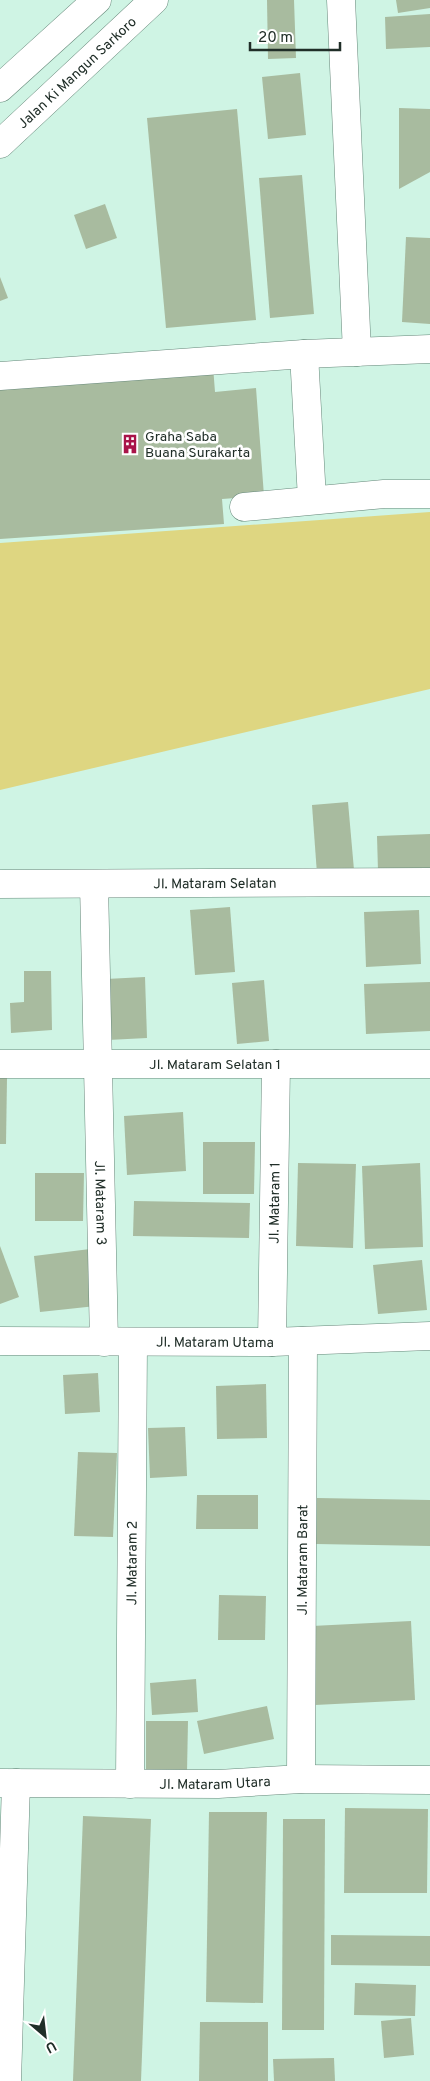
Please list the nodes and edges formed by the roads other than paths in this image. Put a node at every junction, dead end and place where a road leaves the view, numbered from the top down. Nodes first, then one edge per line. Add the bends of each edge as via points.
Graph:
1 (97, 0) edge
2 (154, 0) edge
3 (341, 0) edge
4 (0, 88) edge
5 (0, 144) edge
6 (430, 349) edge
7 (366, 352) junction
8 (304, 354) junction
9 (0, 376) edge
10 (430, 494) edge
11 (312, 500) junction
12 (244, 507) dead end
13 (430, 882) edge
14 (0, 884) edge
15 (94, 884) junction
16 (0, 1064) edge
17 (98, 1064) junction
18 (276, 1064) junction
19 (430, 1064) edge
20 (430, 1336) edge
21 (0, 1341) edge
22 (303, 1341) junction
23 (104, 1342) junction
24 (272, 1342) junction
25 (133, 1343) junction
26 (302, 1779) junction
27 (430, 1780) edge
28 (8, 1783) edge
29 (130, 1784) junction
30 (7, 2081) edge

1 - 4 main road
2 - 5 main road, Jalan Ki Mangun Sarkoro
3 - 7 main road
6 - 7 main road
7 - 8 main road
8 - 9 main road
8 - 11 main road
10 - 11 main road
11 - 12 main road
13 - 15 main road, Jl. Mataram Selatan
14 - 15 main road, Jl. Mataram Selatan
15 - 17 main road, Jl. Mataram 3
16 - 17 main road, Jl. Mataram Selatan 1
17 - 18 main road, Jl. Mataram Selatan 1
17 - 23 main road, Jl. Mataram 3
18 - 19 main road, Jl. Mataram Selatan 1
18 - 24 main road, Jl. Mataram 1
20 - 22 main road, Jl. Mataram Utama
21 - 23 main road, Jl. Mataram Utama
22 - 24 main road, Jl. Mataram Utama
22 - 26 main road, Jl. Mataram Barat
23 - 25 main road, Jl. Mataram Utama
24 - 25 main road, Jl. Mataram Utama
25 - 29 main road, Jl. Mataram 2
26 - 27 main road, Jl. Mataram Utara
26 - 29 main road, Jl. Mataram Utara via 218,1784
28 - 29 main road, Jl. Mataram Utara
28 - 30 main road

